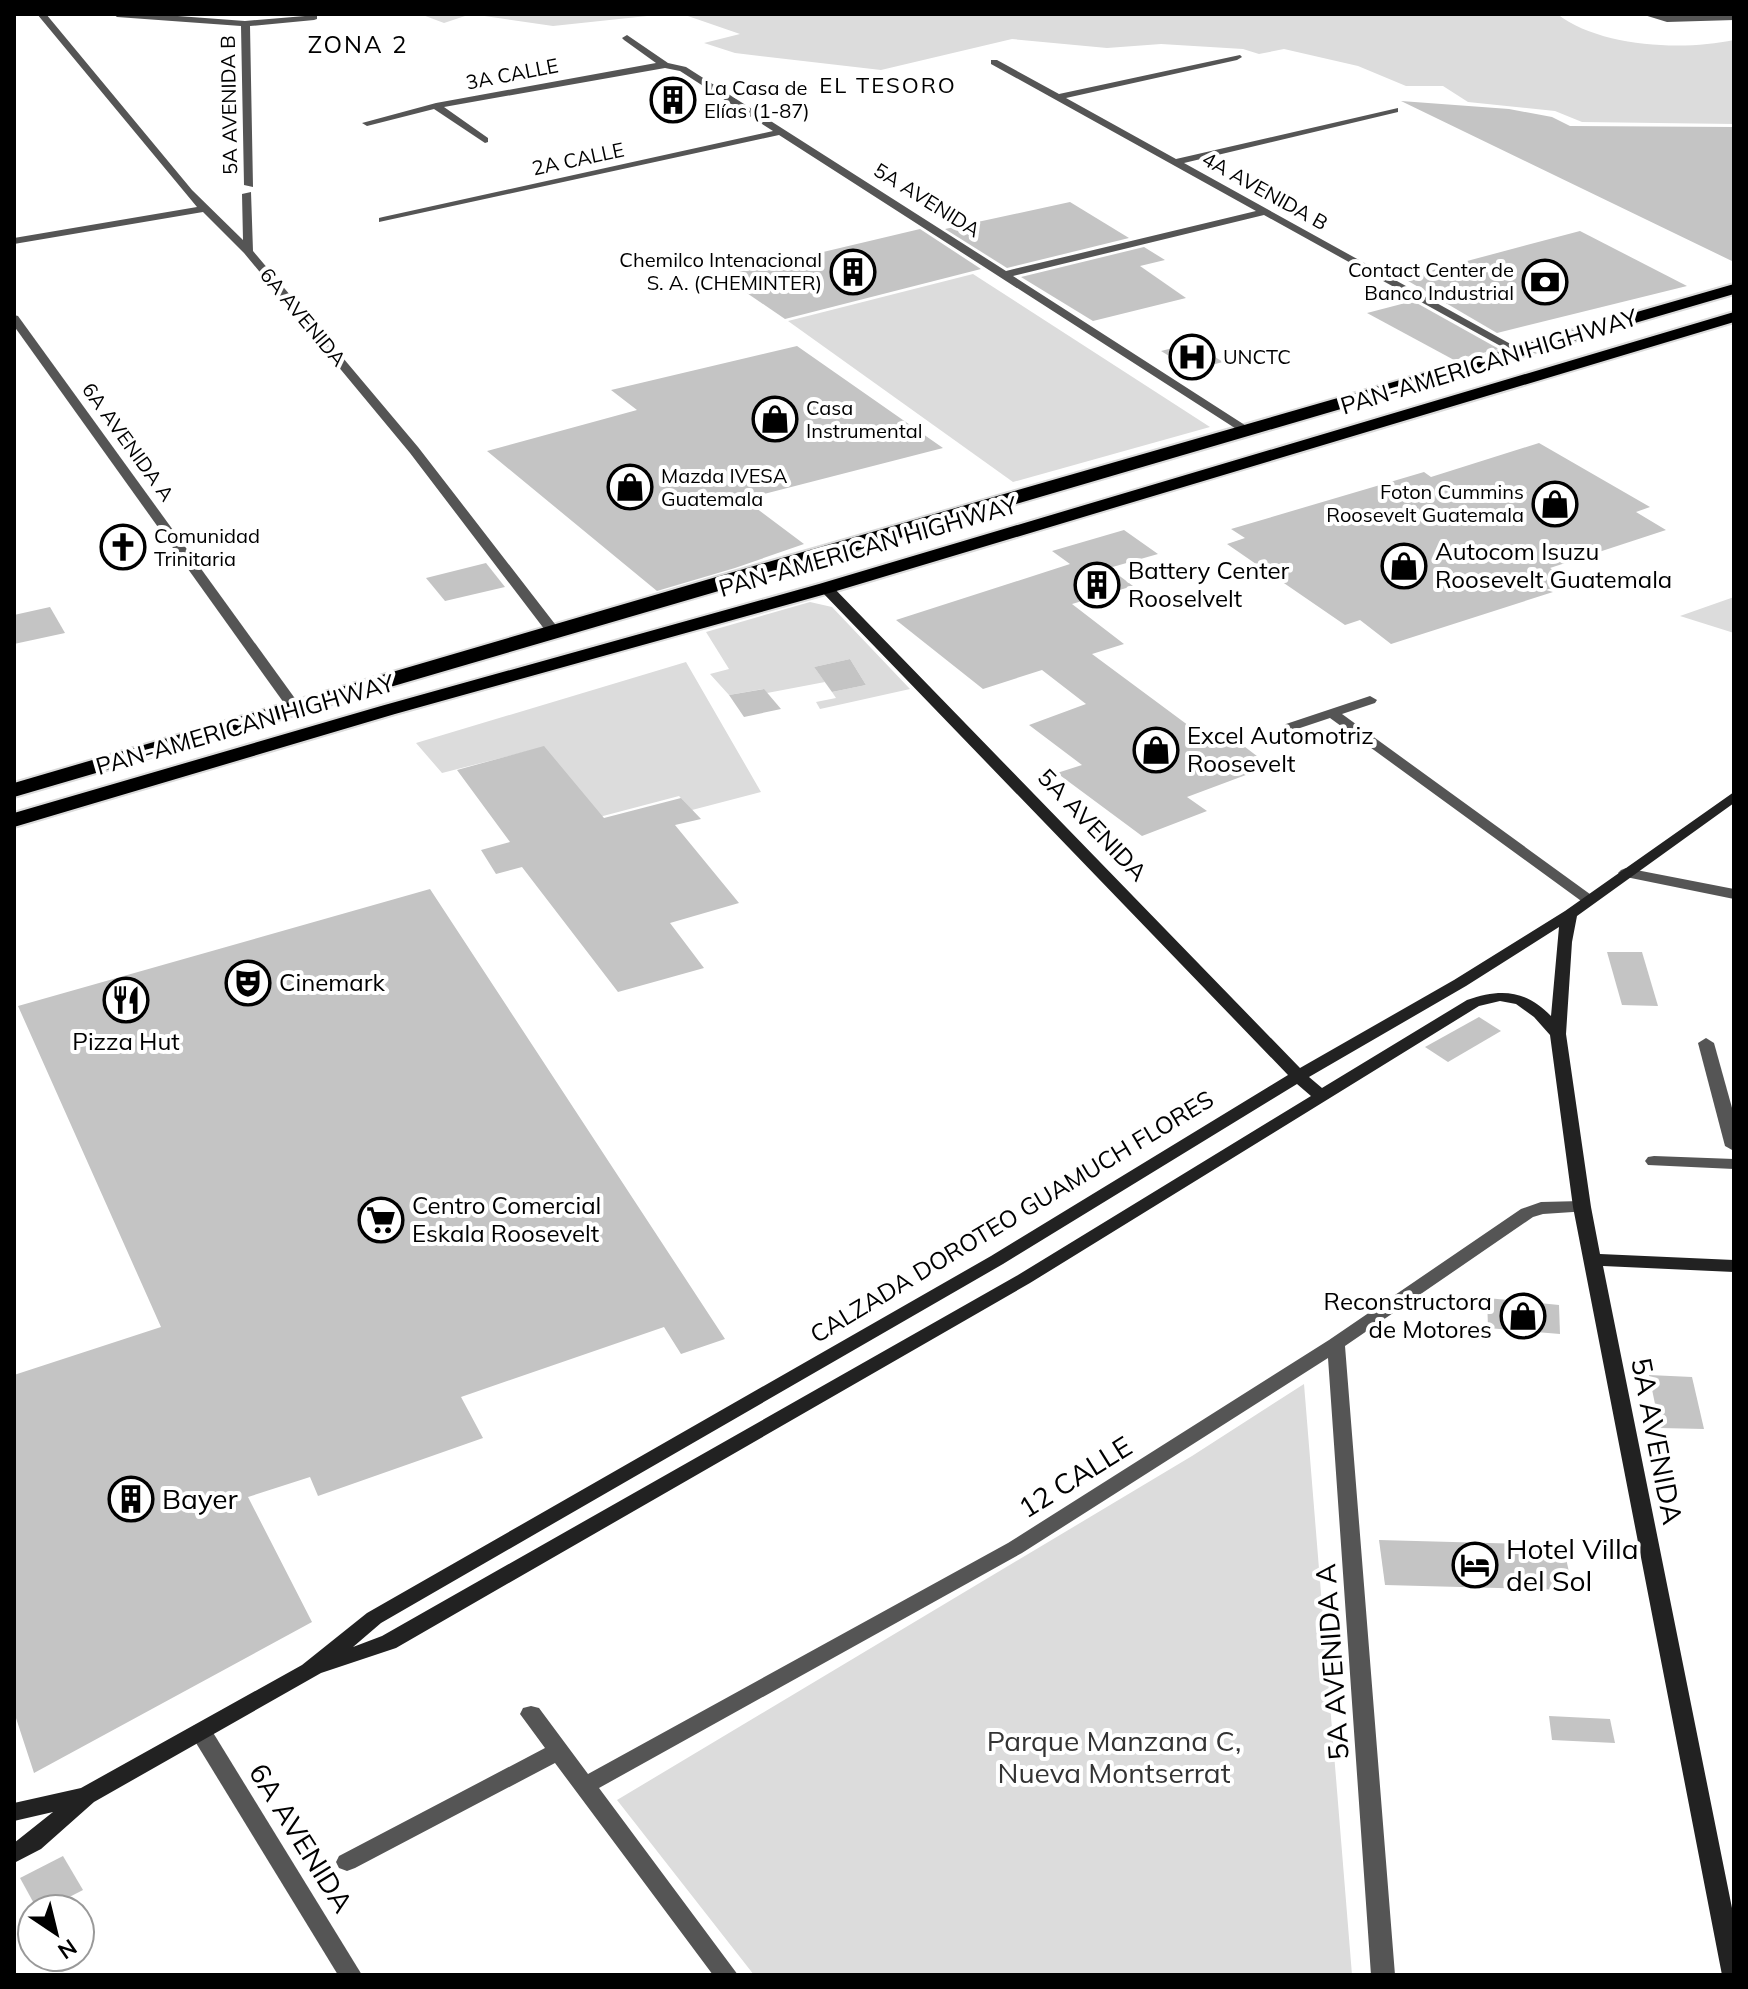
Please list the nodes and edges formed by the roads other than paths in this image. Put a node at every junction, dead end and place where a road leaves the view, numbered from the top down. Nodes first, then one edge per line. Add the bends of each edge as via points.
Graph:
1 (41, 14) edge
2 (117, 14) edge
3 (211, 14) edge
4 (1646, 14) edge
5 (314, 17) dead end
6 (1734, 17) edge
7 (202, 21) junction
8 (245, 24) junction
9 (627, 38) dead end
10 (1237, 57) dead end
11 (994, 62) dead end
12 (665, 65) junction
13 (1057, 97) junction
14 (436, 106) junction
15 (1395, 110) dead end
16 (367, 123) dead end
17 (780, 132) junction
18 (485, 140) dead end
19 (1174, 162) junction
20 (204, 209) junction
21 (1265, 212) junction
22 (383, 220) dead end
23 (14, 241) edge
24 (248, 251) junction
25 (1004, 275) junction
26 (1734, 289) edge
27 (1734, 317) edge
28 (14, 318) edge
29 (30, 340) junction
30 (14, 343) edge
31 (1519, 352) junction
32 (1416, 380) junction
33 (1245, 429) junction
34 (826, 588) junction
35 (553, 631) junction
36 (1370, 700) dead end
37 (294, 707) junction
38 (388, 710) junction
39 (1332, 713) junction
40 (1291, 727) dead end
41 (14, 790) edge
42 (1734, 796) edge
43 (14, 820) edge
44 (1626, 873) junction
45 (1734, 894) edge
46 (1589, 900) junction
47 (1570, 914) junction
48 (1558, 1034) junction
49 (1706, 1043) dead end
50 (1298, 1076) junction
51 (1321, 1096) junction
52 (1734, 1146) edge
53 (1654, 1161) dead end
54 (1734, 1164) edge
55 (1582, 1207) junction
56 (1592, 1260) junction
57 (1734, 1266) edge
58 (1336, 1344) junction
59 (309, 1671) junction
60 (531, 1714) dead end
61 (201, 1732) junction
62 (559, 1751) junction
63 (586, 1785) junction
64 (86, 1796) junction
65 (14, 1812) edge
66 (14, 1854) edge
67 (347, 1862) dead end
68 (350, 1975) edge
69 (726, 1975) edge
70 (1383, 1975) edge
71 (1734, 1975) edge

1 - 20 street, 6A AVENIDA
2 - 7 street
3 - 7 street, 5A AVENIDA B
4 - 6 street via 1667,19
5 - 8 street
7 - 8 street
8 - 24 street, 5A AVENIDA B
9 - 12 street, 5A AVENIDA
10 - 13 street
11 - 13 street, 4A AVENIDA B
12 - 14 street, 3A CALLE
12 - 17 street, 5A AVENIDA via 683,69
13 - 19 street, 4A AVENIDA B
14 - 16 street, 3A CALLE
14 - 18 street
15 - 19 street
17 - 22 street, 2A CALLE
17 - 25 street, 5A AVENIDA
19 - 21 street, 4A AVENIDA B
20 - 23 street
20 - 24 street, 6A AVENIDA
21 - 25 street
21 - 31 street, 4A AVENIDA B
24 - 35 street, 6A AVENIDA via 414,450
25 - 33 street, 5A AVENIDA
26 - 31 highway, PAN-AMERICAN HIGHWAY
27 - 34 highway, PAN-AMERICAN HIGHWAY
28 - 29 street, 6A AVENIDA A
29 - 30 street
29 - 37 street, 6A AVENIDA A
31 - 32 highway, PAN-AMERICAN HIGHWAY
32 - 33 highway, PAN-AMERICAN HIGHWAY
32 - 34 highway via 1331,418 847,558 822,572
33 - 35 highway, PAN-AMERICAN HIGHWAY
34 - 38 highway, PAN-AMERICAN HIGHWAY
34 - 50 main road, 5A AVENIDA
35 - 37 highway, PAN-AMERICAN HIGHWAY
35 - 38 highway via 554,644 543,652 436,685
36 - 39 street
37 - 41 highway, PAN-AMERICAN HIGHWAY
38 - 43 highway, PAN-AMERICAN HIGHWAY
39 - 40 street
39 - 46 street
42 - 44 main road, CALZADA DOROTEO GUAMUCH FLORES
44 - 45 street
44 - 46 main road, CALZADA DOROTEO GUAMUCH FLORES
46 - 47 main road, CALZADA DOROTEO GUAMUCH FLORES
47 - 48 main road, 5A AVENIDA
47 - 50 main road, CALZADA DOROTEO GUAMUCH FLORES
48 - 51 main road, CALZADA DOROTEO GUAMUCH FLORES via 1527,1002 1491,996
48 - 55 main road, 5A AVENIDA
49 - 52 street
50 - 51 main road, 5A AVENIDA
50 - 59 main road, CALZADA DOROTEO GUAMUCH FLORES via 997,1260 374,1618
51 - 59 main road, CALZADA DOROTEO GUAMUCH FLORES via 1024,1279 389,1642
53 - 54 street
55 - 56 main road, 5A AVENIDA
55 - 58 street, 12 CALLE via 1527,1213
56 - 57 main road
56 - 71 main road, 5A AVENIDA
58 - 63 street, 12 CALLE via 1015,1548
58 - 70 street, 5A AVENIDA A
59 - 61 main road, CALZADA DOROTEO GUAMUCH FLORES
60 - 62 street
61 - 64 main road, CALZADA DOROTEO GUAMUCH FLORES
61 - 68 street, 6A AVENIDA
62 - 63 street
62 - 67 street
63 - 69 street
64 - 65 main road, CALZADA DOROTEO GUAMUCH FLORES
64 - 66 main road, CALZADA DOROTEO GUAMUCH FLORES

